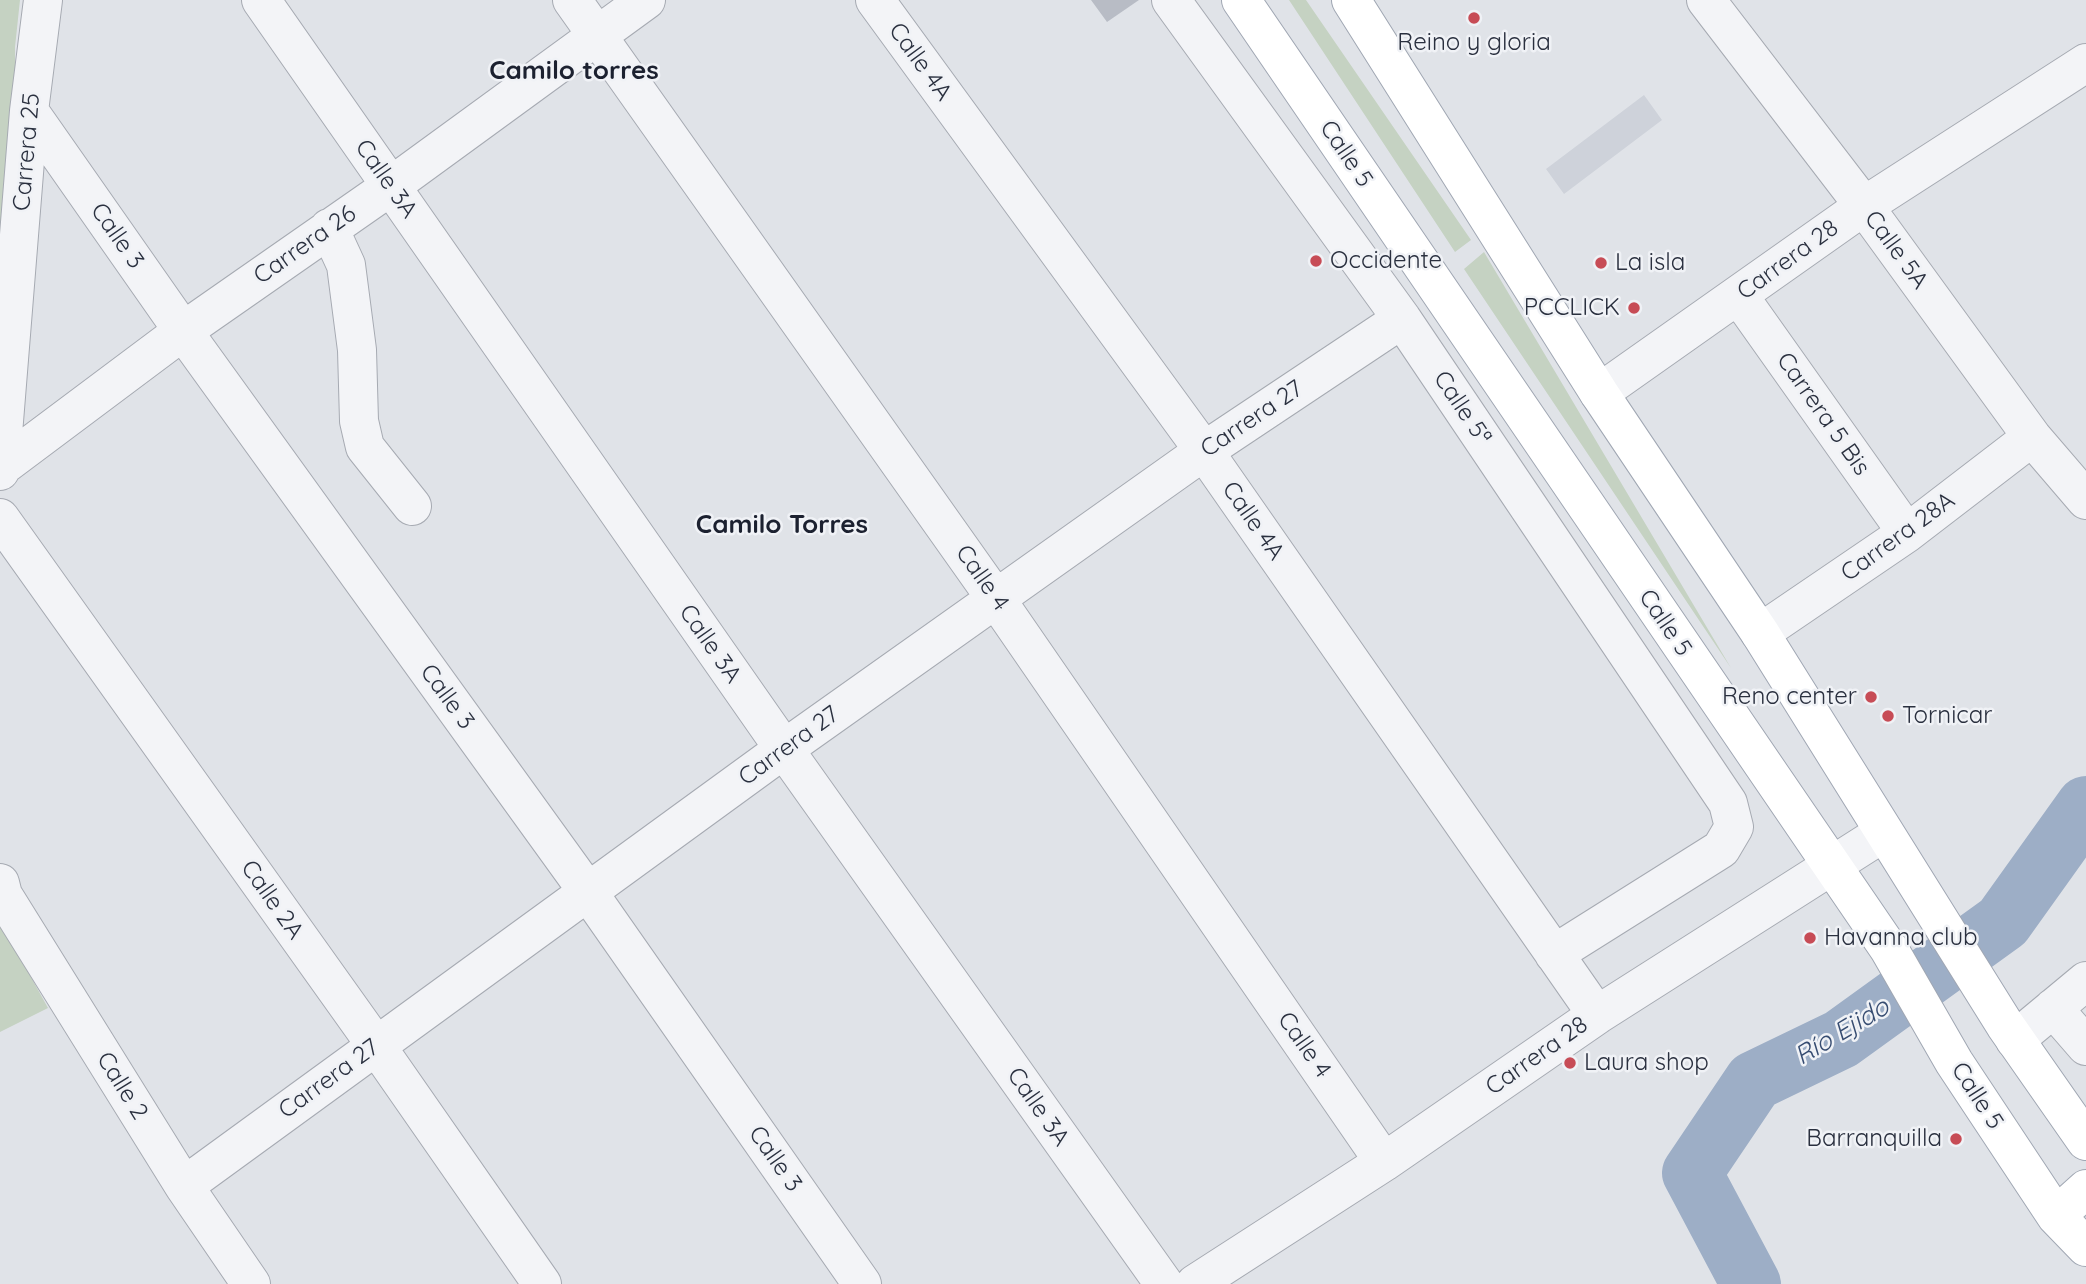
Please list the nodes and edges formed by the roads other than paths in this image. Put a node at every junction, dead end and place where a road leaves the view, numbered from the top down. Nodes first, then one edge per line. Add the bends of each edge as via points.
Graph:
1 (43, 0) edge
2 (261, 0) edge
3 (572, 0) edge
4 (646, 0) edge
5 (875, 0) edge
6 (1171, 0) edge
7 (1241, 0) edge
8 (1351, 0) edge
9 (1706, 0) edge
10 (597, 35) junction
11 (2086, 63) edge
12 (29, 111) junction
13 (391, 186) junction
14 (1864, 206) junction
15 (329, 228) junction
16 (1739, 296) junction
17 (1402, 319) junction
18 (183, 331) junction
19 (1599, 393) junction
20 (2032, 437) junction
21 (1204, 451) junction
22 (0, 469) edge
23 (2086, 500) edge
24 (412, 506) dead end
25 (0, 518) edge
26 (1907, 533) junction
27 (996, 598) junction
28 (1759, 633) junction
29 (784, 749) junction
30 (1883, 833) junction
31 (1831, 866) junction
32 (0, 883) edge
33 (588, 892) junction
34 (1554, 954) junction
35 (2086, 981) edge
36 (2053, 1008) junction
37 (1597, 1015) junction
38 (2010, 1033) junction
39 (375, 1044) junction
40 (2086, 1046) edge
41 (2086, 1141) edge
42 (1384, 1162) junction
43 (184, 1186) junction
44 (2086, 1189) edge
45 (2056, 1216) junction
46 (2086, 1247) edge
47 (251, 1284) edge
48 (541, 1284) edge
49 (862, 1284) edge
50 (1164, 1284) edge
51 (1195, 1284) edge

1 - 12 street, Carrera 25
2 - 13 street, Calle 3A
3 - 10 street, Calle 4
4 - 10 street, Carrera 26
5 - 21 street, Calle 4A
6 - 17 street, Calle 5ª
7 - 31 main road, Calle 5
8 - 19 main road
9 - 14 street, Calle 5A
10 - 13 street, Carrera 26
10 - 27 street, Calle 4
11 - 14 street, Carrera 28
12 - 18 street, Calle 3
12 - 22 street, Carrera 25
13 - 15 street, Carrera 26
13 - 29 street, Calle 3A
14 - 16 street, Carrera 28
14 - 20 street, Calle 5A
15 - 18 street, Carrera 26
15 - 24 street via 346,265 365,447
16 - 19 street, Carrera 28
16 - 26 street, Carrera 5 Bis
17 - 21 street, Carrera 27
17 - 34 street, Calle 5ª via 1728,803 1734,827 1721,849
18 - 22 street, Carrera 26
18 - 33 street, Calle 3
19 - 28 main road
20 - 23 street, Calle 5A
20 - 26 street, Carrera 28A
21 - 27 street, Carrera 27
21 - 34 street, Calle 4A
25 - 39 street, Calle 2A
26 - 28 street, Carrera 28A
27 - 29 street, Carrera 27
27 - 42 street, Calle 4
28 - 30 main road
29 - 33 street, Carrera 27
29 - 50 street, Calle 3A
30 - 31 street, Carrera 28
30 - 38 main road
31 - 37 street, Carrera 28
31 - 45 main road, Calle 5 via 1889,949 1954,1062
32 - 43 street, Calle 2
33 - 39 street, Carrera 27
33 - 49 street, Calle 3
34 - 37 street, Calle 4A
35 - 36 street
36 - 38 street
36 - 40 street
37 - 42 street, Carrera 28
38 - 41 main road
39 - 43 street, Carrera 27
39 - 48 street, Calle 2A
42 - 51 street, Carrera 28
43 - 47 street, Calle 2
44 - 45 main road
45 - 46 main road, Calle 5

